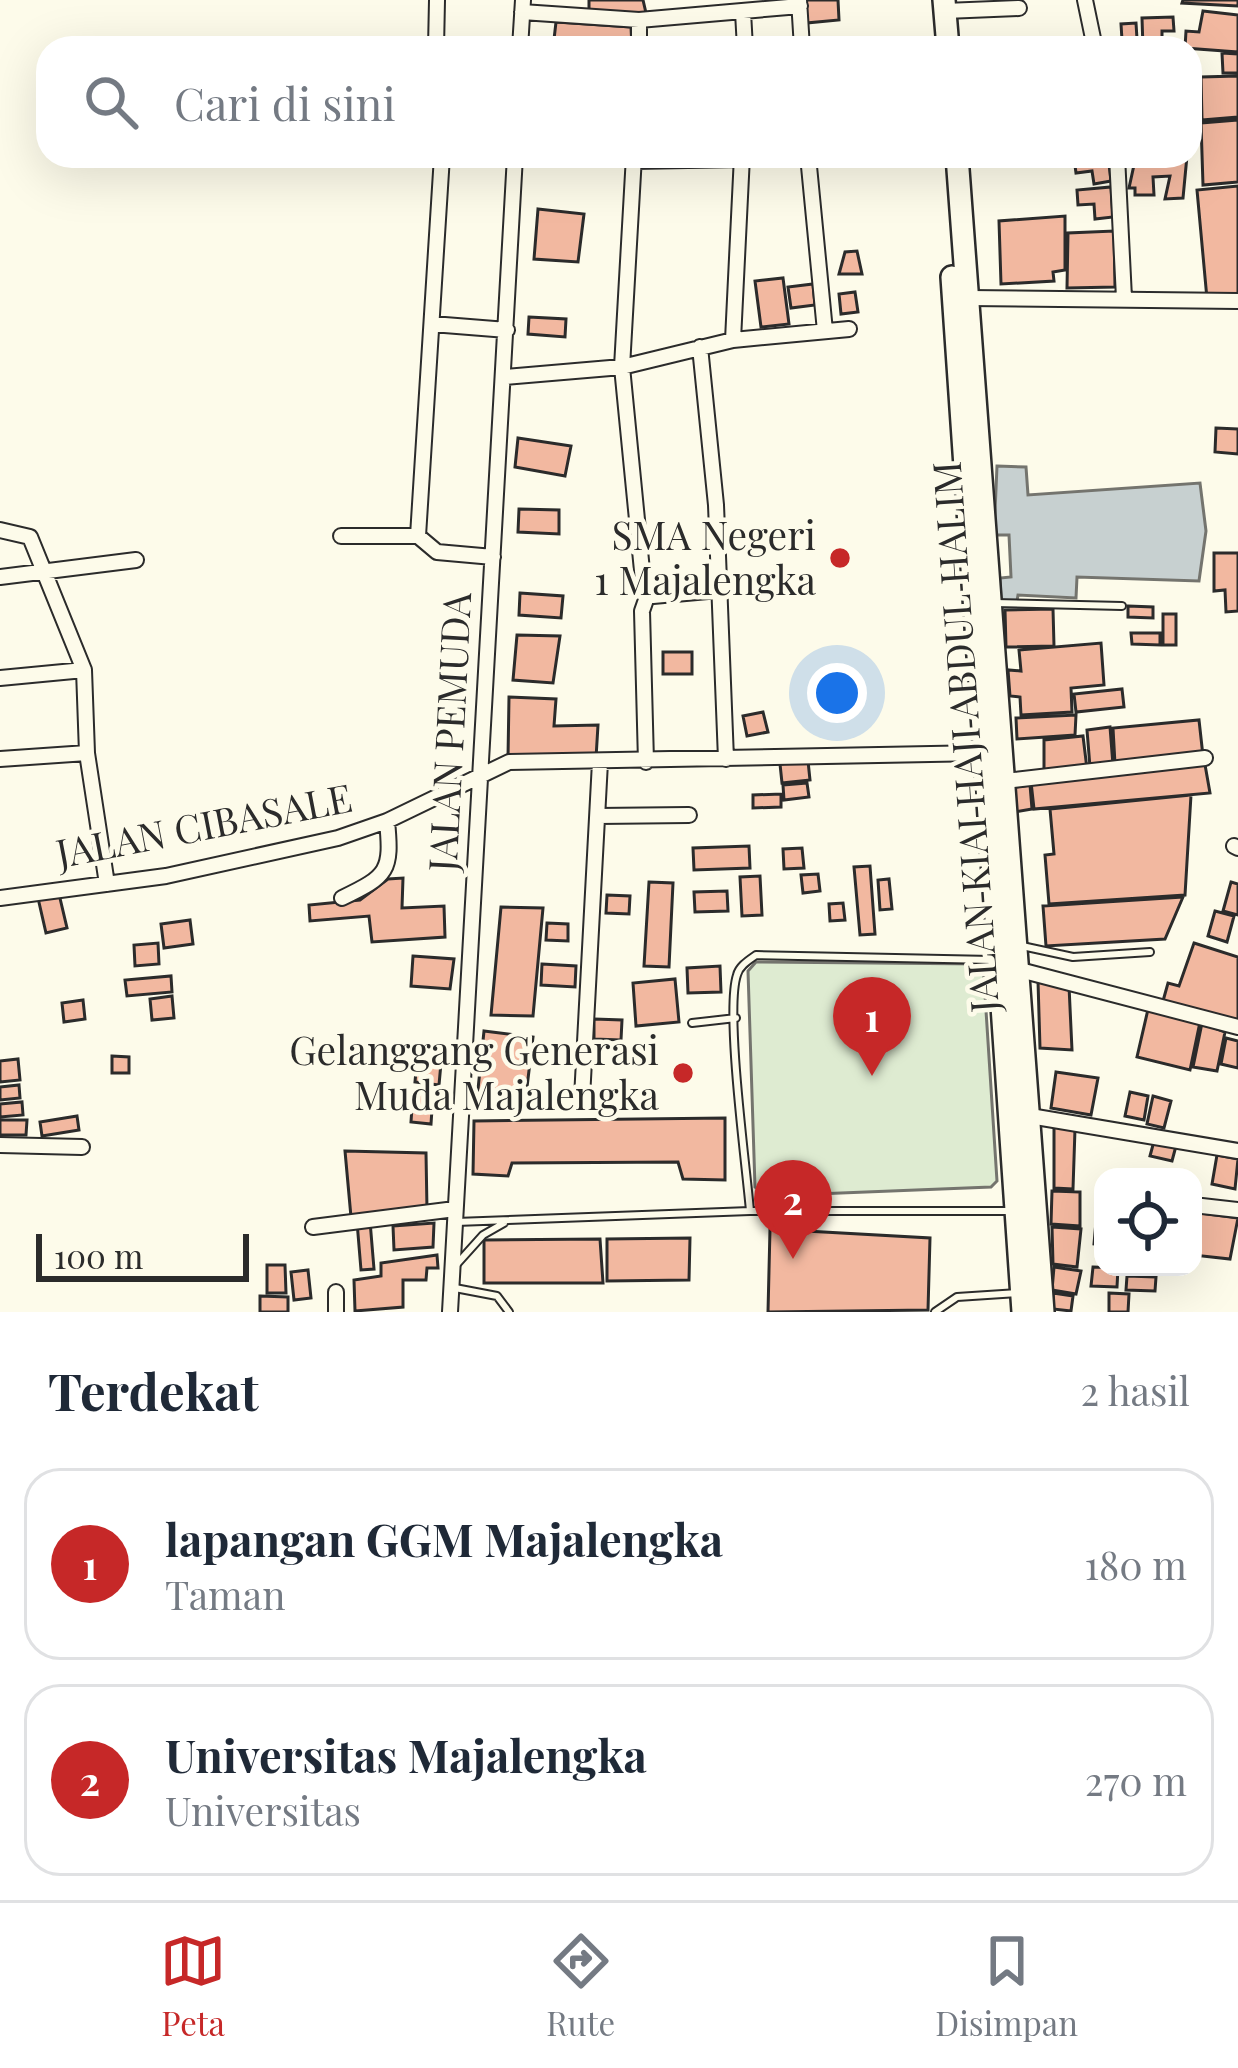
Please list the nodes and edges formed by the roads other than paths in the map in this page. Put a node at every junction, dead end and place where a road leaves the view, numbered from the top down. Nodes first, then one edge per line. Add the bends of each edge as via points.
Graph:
1 (437, 0) edge
2 (650, 0) edge
3 (1084, 0) edge
4 (800, 3) edge
5 (940, 4) edge
6 (523, 6) edge
7 (1019, 8) dead end
8 (743, 12) junction
9 (646, 19) junction
10 (436, 36) edge
11 (521, 36) edge
12 (641, 36) edge
13 (744, 36) edge
14 (801, 36) edge
15 (936, 36) edge
16 (946, 36) edge
17 (1092, 36) edge
18 (441, 168) edge
19 (514, 168) edge
20 (633, 168) edge
21 (741, 168) edge
22 (809, 168) edge
23 (944, 168) edge
24 (958, 168) edge
25 (1119, 168) edge
26 (969, 298) junction
27 (1124, 298) junction
28 (1238, 301) edge
29 (432, 324) junction
30 (849, 329) dead end
31 (507, 330) junction
32 (825, 332) junction
33 (733, 340) junction
34 (700, 346) junction
35 (622, 367) junction
36 (504, 377) junction
37 (0, 530) edge
38 (341, 536) dead end
39 (418, 536) junction
40 (493, 557) junction
41 (136, 560) dead end
42 (43, 574) junction
43 (0, 578) edge
44 (719, 590) junction
45 (648, 594) junction
46 (991, 603) junction
47 (1122, 606) dead end
48 (84, 670) junction
49 (0, 678) edge
50 (87, 753) junction
51 (983, 753) junction
52 (1205, 758) dead end
53 (0, 759) edge
54 (726, 760) junction
55 (599, 761) junction
56 (646, 762) junction
57 (481, 774) junction
58 (1006, 782) junction
59 (689, 814) dead end
60 (598, 816) junction
61 (387, 821) junction
62 (107, 884) junction
63 (0, 898) edge
64 (342, 898) dead end
65 (1150, 952) dead end
66 (1013, 959) junction
67 (736, 1018) junction
68 (692, 1022) dead end
69 (1238, 1027) edge
70 (581, 1098) dead end
71 (1030, 1116) junction
72 (0, 1145) edge
73 (82, 1147) dead end
74 (1238, 1151) edge
75 (1202, 1206) edge
76 (1238, 1210) edge
77 (750, 1211) junction
78 (1017, 1211) junction
79 (455, 1215) junction
80 (507, 1221) junction
81 (313, 1227) dead end
82 (452, 1269) junction
83 (451, 1287) junction
84 (336, 1292) dead end
85 (1022, 1302) edge
86 (336, 1312) edge
87 (450, 1312) edge
88 (509, 1312) edge
89 (935, 1312) edge
90 (1043, 1312) edge

1 - 10 street
2 - 9 street
3 - 17 street
4 - 8 street
4 - 14 street
5 - 7 street
5 - 15 main road
5 - 16 main road
6 - 9 street
6 - 11 street
8 - 9 street
8 - 13 street
9 - 12 street
18 - 29 street
19 - 31 street, JALAN PEMUDA
20 - 35 street
21 - 33 street
22 - 32 street
23 - 51 main road, JALAN KIAI HAJI ABDUL HALIM
24 - 26 main road, JALAN KIAI HAJI ABDUL HALIM
25 - 27 street
26 - 27 street
26 - 46 main road, JALAN KIAI HAJI ABDUL HALIM
27 - 28 street
29 - 31 street
29 - 39 street
30 - 32 street
31 - 36 street, JALAN PEMUDA
32 - 33 street
33 - 34 street
34 - 35 street
34 - 44 street
35 - 36 street
35 - 45 street via 640,581
36 - 40 street, JALAN PEMUDA
37 - 42 street via 30,537
38 - 39 street
39 - 40 street via 437,552
40 - 57 street, JALAN PEMUDA
41 - 42 street
42 - 43 street
42 - 48 street
44 - 45 street
44 - 54 street
45 - 56 street via 641,611
46 - 47 lane
46 - 58 main road, JALAN KIAI HAJI ABDUL HALIM
48 - 49 street
48 - 50 street
50 - 53 street
50 - 62 street
51 - 54 street, JALAN CIBASALE
51 - 66 main road, JALAN KIAI HAJI ABDUL HALIM
52 - 58 street
54 - 56 street, JALAN CIBASALE
55 - 56 street, JALAN CIBASALE
55 - 57 street, JALAN CIBASALE via 509,762
55 - 60 street
57 - 61 street, JALAN CIBASALE
57 - 79 street, JALAN PEMUDA
58 - 66 main road, JALAN KIAI HAJI ABDUL HALIM
59 - 60 street
60 - 70 street
61 - 62 street, JALAN CIBASALE via 247,860
61 - 64 street via 391,860 384,874
62 - 63 street, JALAN CIBASALE
65 - 66 lane
66 - 67 lane via 756,955 736,975
66 - 69 street
66 - 71 main road, JALAN KIAI HAJI ABDUL HALIM
66 - 78 main road, JALAN KIAI HAJI ABDUL HALIM
67 - 68 lane
67 - 77 lane
71 - 74 street
71 - 90 main road, JALAN KIAI HAJI ABDUL HALIM
72 - 73 street
75 - 76 street
77 - 78 lane
77 - 80 lane
78 - 85 main road, JALAN KIAI HAJI ABDUL HALIM
79 - 80 lane
79 - 81 street
79 - 82 street, JALAN PEMUDA
80 - 82 lane
82 - 83 street, JALAN PEMUDA
83 - 87 street, JALAN PEMUDA
83 - 88 lane via 497,1297
84 - 86 street
85 - 89 lane via 957,1297

